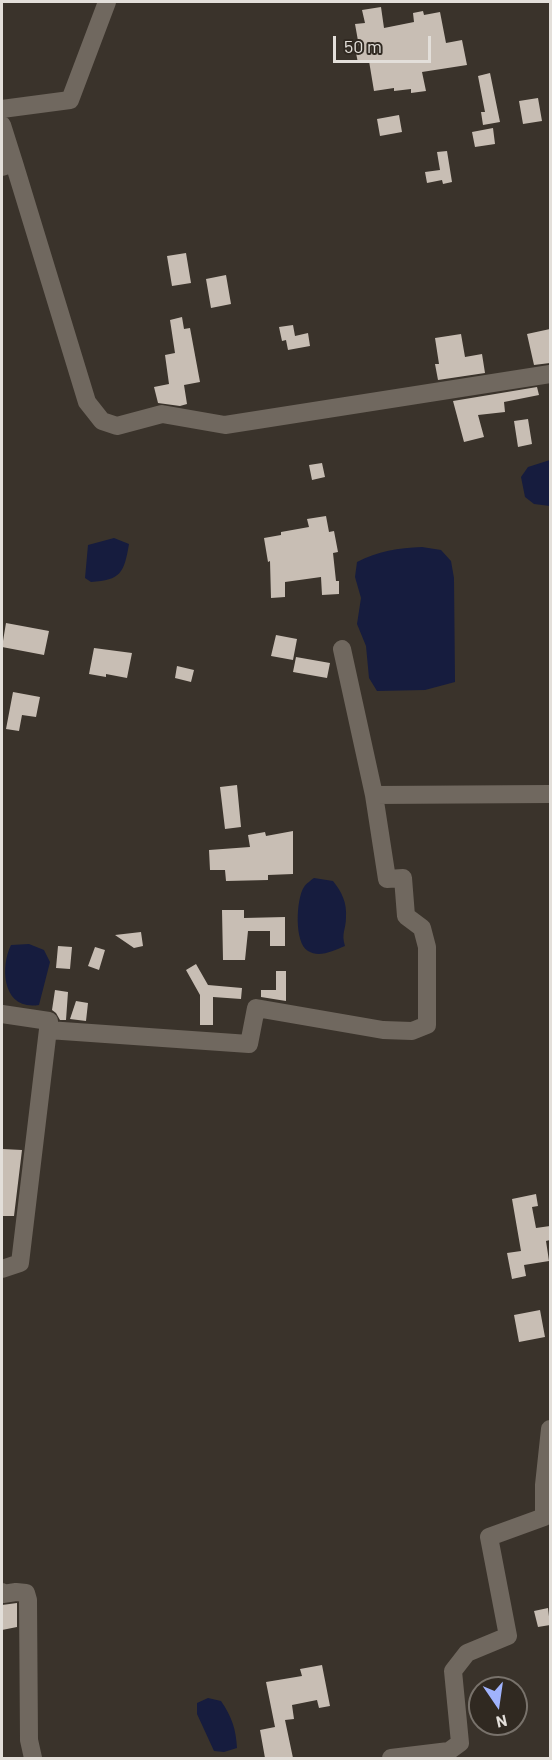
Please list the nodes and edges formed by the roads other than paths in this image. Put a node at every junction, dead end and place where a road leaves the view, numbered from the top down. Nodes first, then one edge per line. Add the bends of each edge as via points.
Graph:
1 (107, 2) edge
2 (2, 109) edge
3 (2, 125) edge
4 (8, 165) edge
5 (550, 374) edge
6 (342, 649) dead end
7 (550, 794) edge
8 (375, 795) junction
9 (2, 1014) edge
10 (48, 1030) junction
11 (2, 1269) edge
12 (550, 1429) edge
13 (2, 1592) edge
14 (33, 1758) edge
15 (391, 1758) edge

1 - 2 street via 70,100
3 - 4 street
4 - 5 street via 87,402 102,421 117,426 162,414 225,425
6 - 8 street
7 - 8 street
8 - 10 street via 387,879 403,878 406,916 422,928 427,947 427,1025 412,1031 383,1030 256,1008 249,1044
9 - 10 street via 49,1021
10 - 11 street via 20,1263
12 - 15 street via 544,1517 489,1537 508,1636 467,1653 453,1671 460,1743 449,1751
13 - 14 street via 26,1593 28,1600 29,1740

